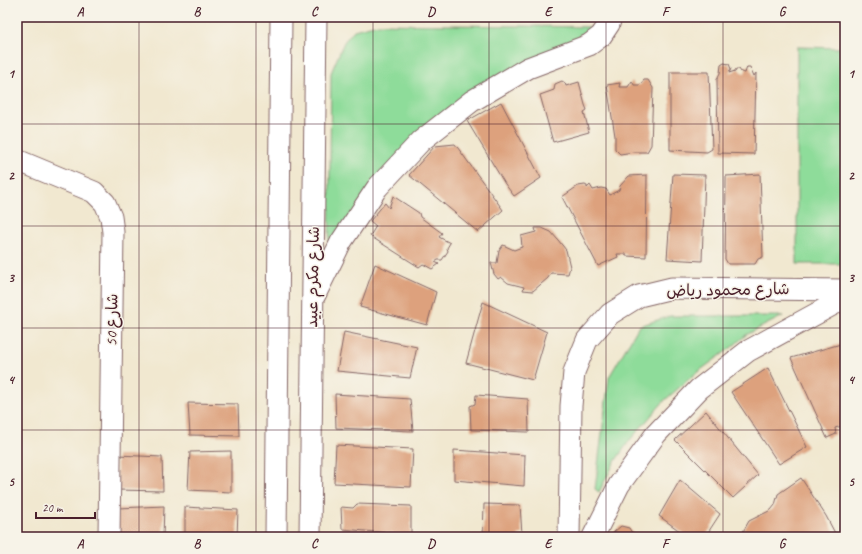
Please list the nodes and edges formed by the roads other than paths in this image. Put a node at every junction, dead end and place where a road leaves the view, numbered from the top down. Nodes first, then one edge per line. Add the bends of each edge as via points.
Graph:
1 (281, 17) edge
2 (316, 17) edge
3 (611, 17) edge
4 (17, 160) edge
5 (845, 290) edge
6 (845, 298) edge
7 (313, 301) junction
8 (109, 537) edge
9 (276, 537) edge
10 (310, 537) edge
11 (569, 537) edge
12 (593, 537) edge

1 - 9 street
2 - 7 street, شارع مكرم عبيد
3 - 7 street via 601,36 589,45 528,68 472,100 421,141 377,188 341,242
4 - 8 street, شارع 50 via 94,192 105,203 111,217 113,232
5 - 11 street, شارع محمود رياض via 672,288 639,296 610,314 587,340 574,372
6 - 12 street via 748,351 699,389 656,434 619,485
7 - 10 street, شارع مكرم عبيد

